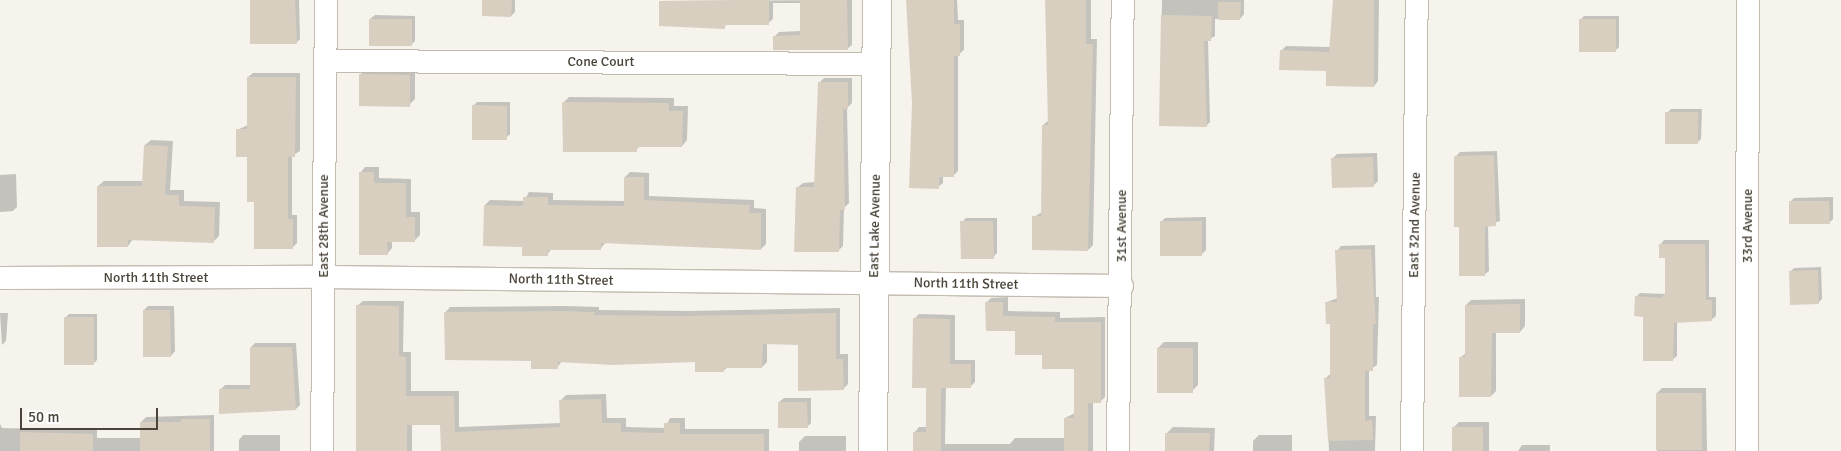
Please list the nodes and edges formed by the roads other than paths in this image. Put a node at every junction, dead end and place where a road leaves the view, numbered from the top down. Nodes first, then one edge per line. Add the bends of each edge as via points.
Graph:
1 (326, 0) edge
2 (877, 0) edge
3 (1123, 0) edge
4 (1417, 0) edge
5 (1748, 0) edge
6 (326, 61) junction
7 (877, 64) junction
8 (324, 277) junction
9 (0, 278) edge
10 (874, 283) junction
11 (1122, 286) junction
12 (322, 451) edge
13 (873, 451) edge
14 (1118, 451) edge
15 (1412, 451) edge
16 (1747, 451) edge

1 - 6 street, East 28th Avenue
2 - 7 street, East Lake Avenue
3 - 11 street, 31st Avenue
4 - 15 street, East 32nd Avenue
5 - 16 street, 33rd Avenue
6 - 7 street, Cone Court
6 - 8 street, East 28th Avenue
7 - 10 street, East Lake Avenue
8 - 9 street, North 11th Street
8 - 10 street, North 11th Street
8 - 12 street, East 28th Avenue
10 - 11 street, North 11th Street
10 - 13 street, East Lake Avenue
11 - 14 street, 31st Avenue

